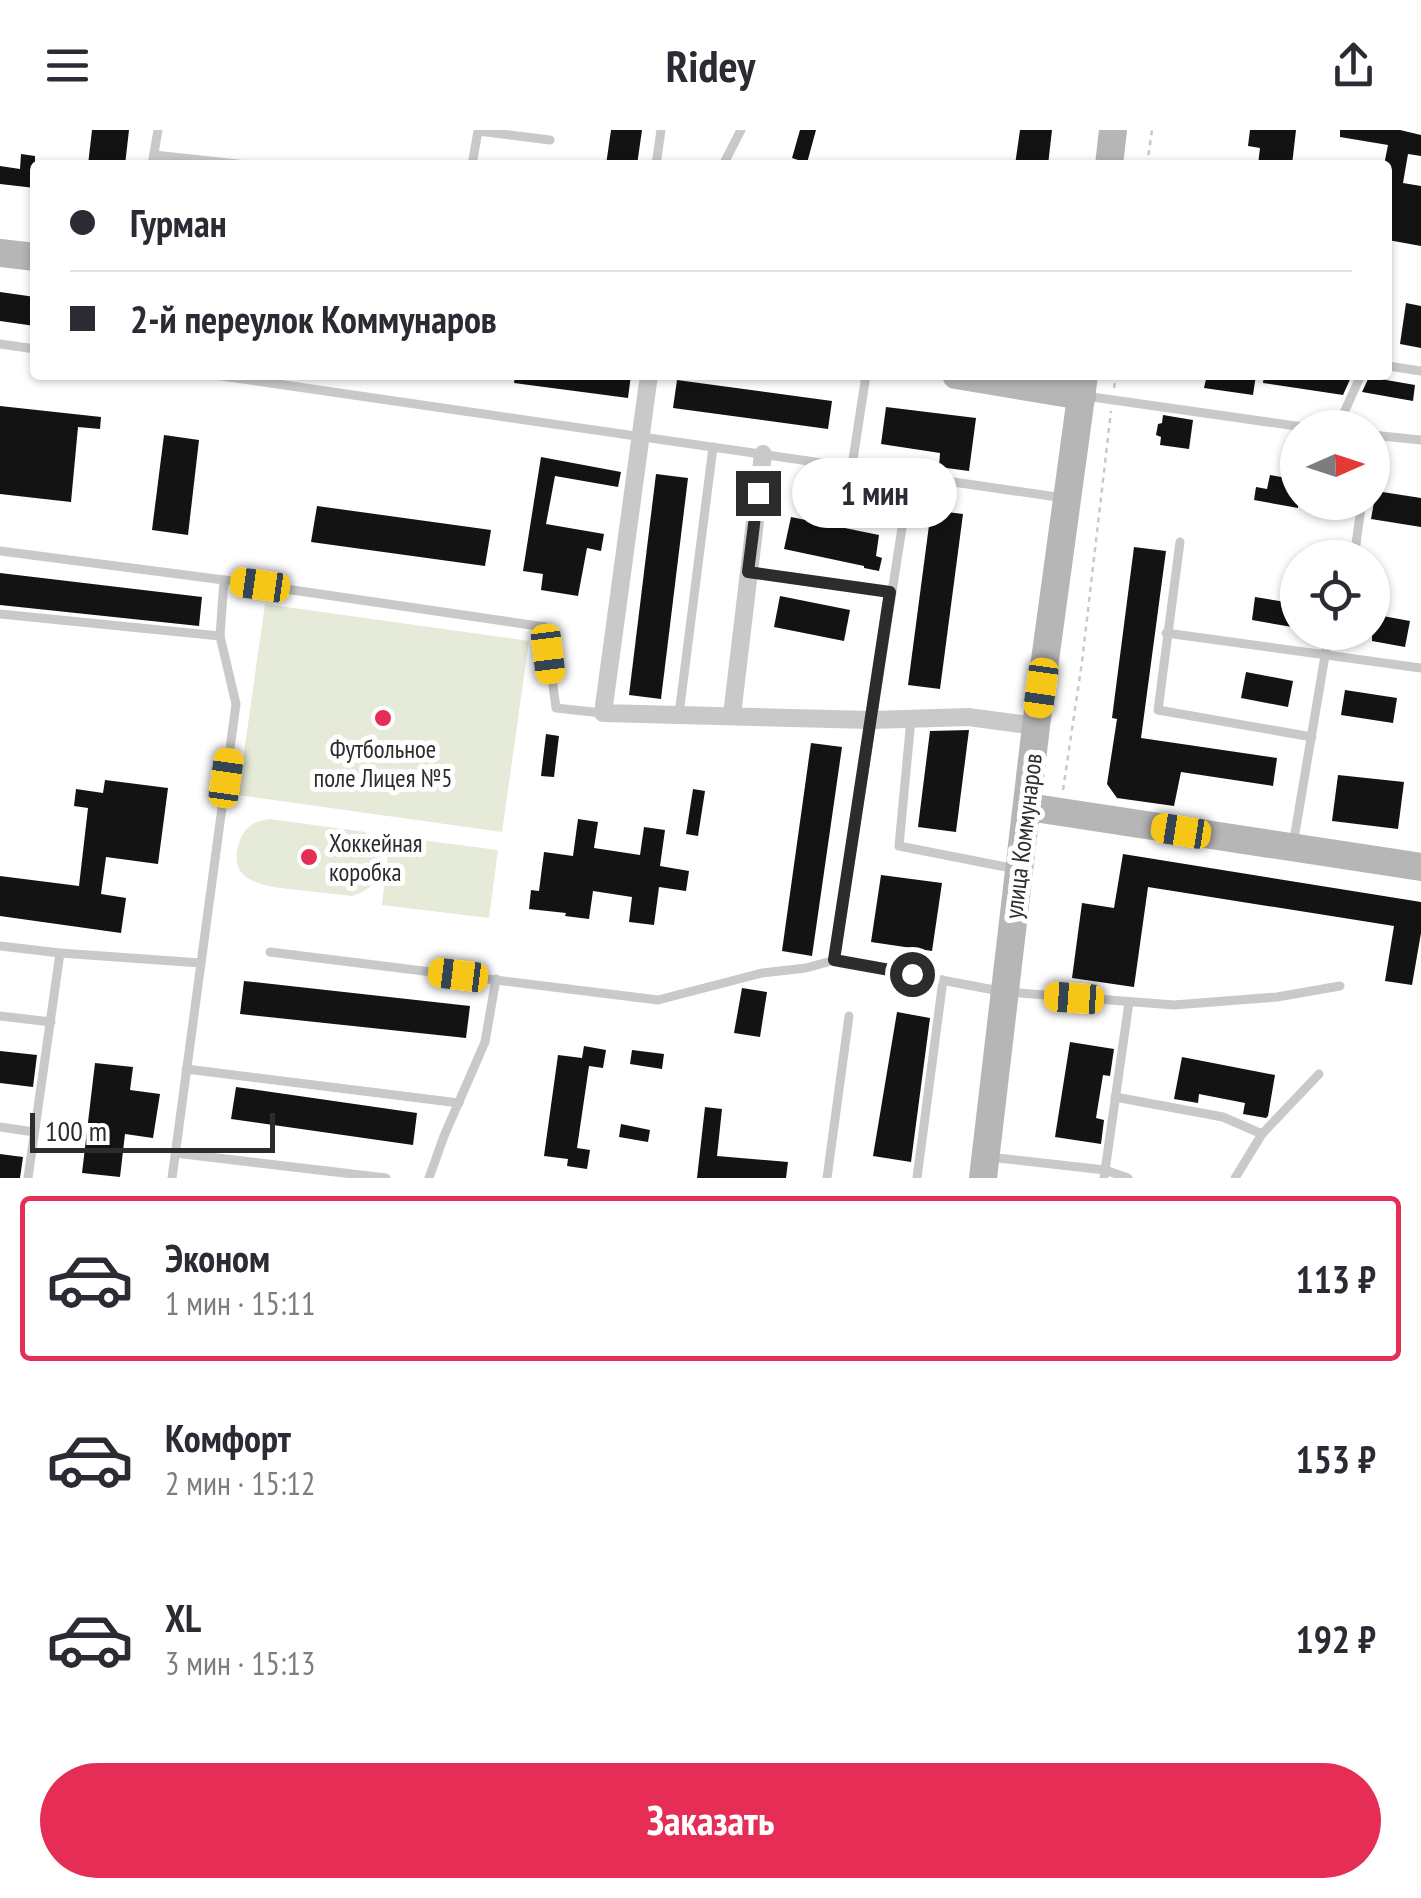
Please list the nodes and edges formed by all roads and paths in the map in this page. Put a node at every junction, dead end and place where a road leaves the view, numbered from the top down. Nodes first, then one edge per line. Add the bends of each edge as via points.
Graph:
1 (158, 130) edge
2 (662, 130) edge
3 (740, 130) edge
4 (1113, 130) edge
5 (1152, 130) edge
6 (550, 140) dead end
7 (153, 160) edge
8 (473, 160) edge
9 (657, 160) edge
10 (725, 160) edge
11 (1110, 160) edge
12 (1147, 160) edge
13 (0, 253) edge
14 (30, 256) edge
15 (0, 344) edge
16 (30, 348) edge
17 (1392, 367) edge
18 (1421, 371) edge
19 (250, 380) edge
20 (648, 380) edge
21 (865, 380) edge
22 (1020, 380) edge
23 (1115, 380) edge
24 (1359, 380) edge
25 (1083, 385) edge
26 (1112, 400) junction
27 (1346, 410) edge
28 (1280, 424) edge
29 (639, 436) junction
30 (1390, 437) edge
31 (1421, 440) edge
32 (713, 447) junction
33 (763, 454) junction
34 (852, 466) junction
35 (910, 476) junction
36 (1067, 498) junction
37 (1180, 542) dead end
38 (0, 550) edge
39 (748, 572) junction
40 (224, 580) junction
41 (890, 592) junction
42 (0, 614) edge
43 (1166, 633) junction
44 (220, 636) junction
45 (1326, 650) edge
46 (1324, 656) junction
47 (1421, 668) edge
48 (603, 712) junction
49 (679, 714) junction
50 (732, 715) junction
51 (911, 718) junction
52 (871, 720) junction
53 (1036, 726) junction
54 (1312, 737) junction
55 (1028, 808) junction
56 (1060, 812) junction
57 (1293, 848) junction
58 (1421, 867) edge
59 (1018, 869) junction
60 (0, 946) edge
61 (270, 952) dead end
62 (60, 953) junction
63 (834, 960) junction
64 (200, 963) junction
65 (496, 979) junction
66 (943, 980) junction
67 (1340, 986) dead end
68 (1004, 992) junction
69 (1129, 1002) junction
70 (0, 1016) edge
71 (848, 1016) dead end
72 (51, 1022) junction
73 (186, 1069) junction
74 (1319, 1074) dead end
75 (1115, 1097) junction
76 (458, 1102) junction
77 (0, 1127) edge
78 (34, 1132) junction
79 (1262, 1134) junction
80 (176, 1154) junction
81 (984, 1168) edge
82 (1104, 1174) edge
83 (28, 1178) edge
84 (172, 1178) edge
85 (386, 1178) edge
86 (429, 1178) edge
87 (827, 1178) edge
88 (917, 1178) edge
89 (1128, 1178) edge
90 (1235, 1178) edge

1 - 7 lane
2 - 9 lane
3 - 10 lane
4 - 11 main road
5 - 12 path
6 - 8 lane via 478,131
13 - 14 main road
15 - 16 lane
17 - 18 lane
19 - 29 lane
20 - 29 street
21 - 34 lane
22 - 25 main road
23 - 26 path
24 - 27 lane
25 - 26 lane
25 - 36 main road, улица Коммунаров
26 - 28 lane
26 - 56 path
29 - 32 lane
29 - 48 street
30 - 31 lane
32 - 33 lane
32 - 49 lane
33 - 34 lane
33 - 39 street
34 - 35 lane
35 - 36 lane
35 - 41 lane
36 - 53 main road, улица Коммунаров
37 - 43 lane
38 - 40 lane
39 - 41 lane
39 - 50 street
40 - 44 lane
40 - 48 lane via 545,627 556,708
41 - 52 lane
42 - 44 lane
43 - 46 lane
43 - 54 lane via 1158,710
44 - 64 lane via 236,704
45 - 46 lane
46 - 47 lane
46 - 54 lane
48 - 49 street
49 - 50 street
50 - 52 street
51 - 52 street
51 - 53 street
51 - 59 lane via 899,846
52 - 63 lane
53 - 55 main road, улица Коммунаров
54 - 57 lane
55 - 56 main road
55 - 59 main road, улица Коммунаров
56 - 57 main road
57 - 58 main road
59 - 68 main road, улица Коммунаров
60 - 62 lane
61 - 65 lane
62 - 64 lane
62 - 72 lane
63 - 65 lane via 658,1000
63 - 66 lane
64 - 73 lane
65 - 76 lane via 485,1042
66 - 68 lane
66 - 88 lane
67 - 69 lane via 1174,1005
68 - 69 lane
68 - 81 main road, улица Коммунаров
69 - 75 lane
70 - 72 lane
71 - 87 lane
72 - 78 lane
73 - 76 lane
73 - 80 lane
74 - 79 lane
75 - 79 lane via 1223,1117
75 - 82 lane
76 - 86 lane
77 - 78 lane
78 - 83 lane
79 - 90 lane
80 - 84 lane
80 - 85 lane
81 - 82 lane
82 - 89 lane

